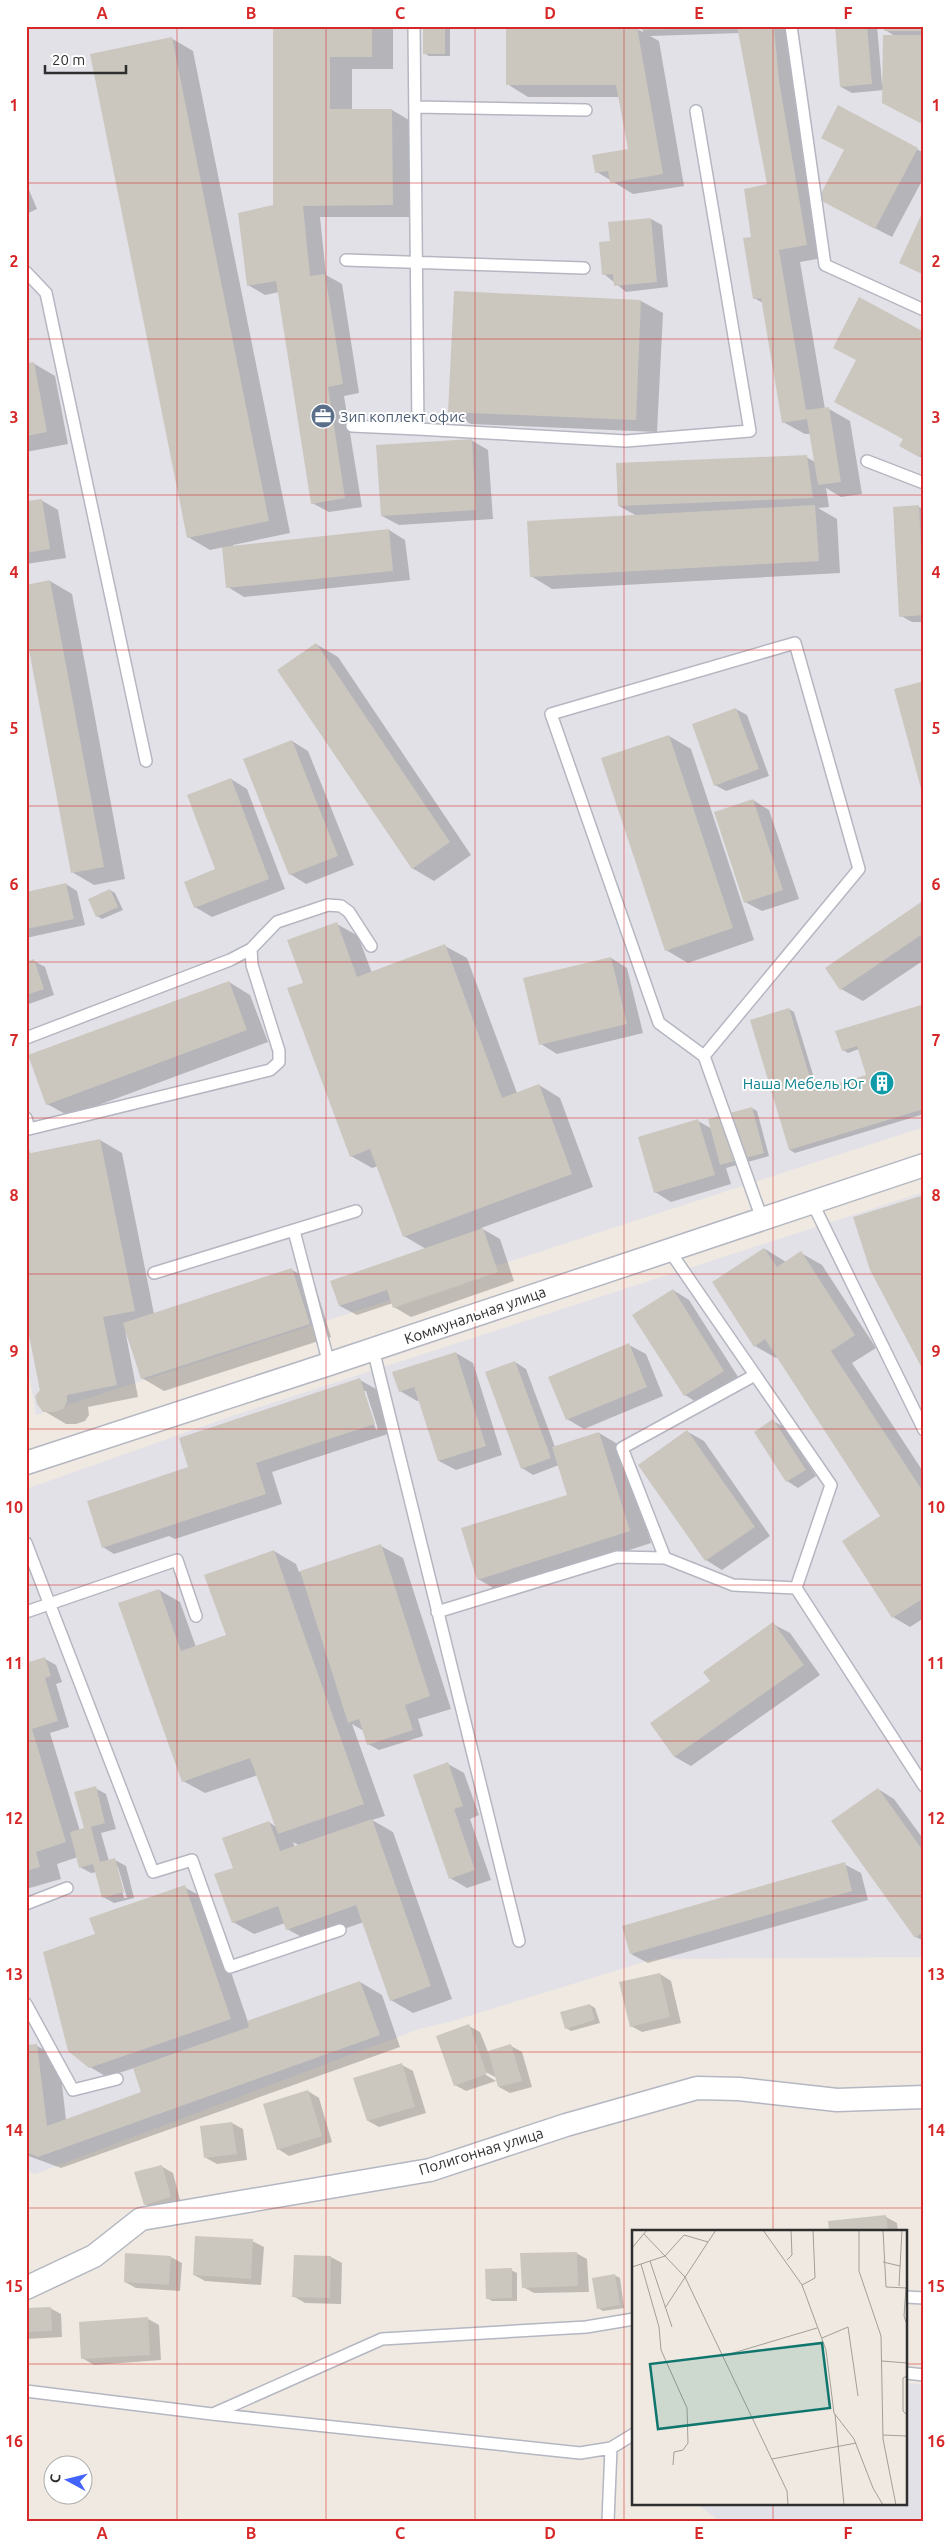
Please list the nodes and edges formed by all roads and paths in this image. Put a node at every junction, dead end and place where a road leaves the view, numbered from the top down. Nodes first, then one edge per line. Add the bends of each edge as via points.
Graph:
1 (414, 26) edge
2 (791, 26) edge
3 (415, 107) junction
4 (586, 110) dead end
5 (696, 111) dead end
6 (346, 260) dead end
7 (417, 261) junction
8 (584, 268) dead end
9 (26, 272) edge
10 (924, 310) edge
11 (352, 426) dead end
12 (418, 429) junction
13 (867, 462) dead end
14 (924, 483) edge
15 (146, 761) dead end
16 (371, 946) dead end
17 (251, 948) junction
18 (26, 1038) edge
19 (704, 1056) junction
20 (26, 1118) edge
21 (924, 1165) edge
22 (812, 1202) junction
23 (356, 1211) dead end
24 (762, 1219) junction
25 (294, 1231) junction
26 (669, 1250) junction
27 (154, 1273) dead end
28 (373, 1350) junction
29 (329, 1364) junction
30 (755, 1374) junction
31 (924, 1430) edge
32 (26, 1463) edge
33 (26, 1543) edge
34 (665, 1558) junction
35 (796, 1588) junction
36 (49, 1605) junction
37 (26, 1612) edge
38 (437, 1612) junction
39 (196, 1616) dead end
40 (924, 1786) edge
41 (67, 1888) dead end
42 (26, 1904) edge
43 (340, 1930) dead end
44 (518, 1941) dead end
45 (26, 2004) edge
46 (116, 2079) dead end
47 (924, 2097) edge
48 (26, 2288) edge
49 (908, 2297) edge
50 (924, 2298) edge
51 (632, 2319) edge
52 (908, 2373) edge
53 (924, 2375) edge
54 (26, 2391) edge
55 (212, 2414) junction
56 (632, 2435) edge
57 (611, 2448) junction
58 (608, 2521) edge

1 - 3 lane
2 - 10 lane via 825,265
3 - 4 lane
3 - 7 lane
5 - 12 lane via 750,431 626,441
6 - 7 lane
7 - 8 lane
7 - 12 lane
9 - 15 lane via 46,293
11 - 12 lane
13 - 14 lane
16 - 17 lane via 349,912 341,906 328,905 277,922
17 - 18 lane via 230,960
17 - 20 lane via 252,965 279,1051 279,1062 270,1070 29,1129
19 - 19 lane via 859,868 794,643 551,714 659,1023
19 - 24 lane
21 - 22 street, Коммунальная улица
22 - 24 street, Коммунальная улица
22 - 31 lane
23 - 25 lane
24 - 26 street, Коммунальная улица
25 - 27 lane
25 - 29 lane
26 - 28 street, Коммунальная улица
26 - 30 lane
28 - 29 street, Коммунальная улица
28 - 38 lane
29 - 32 street, Коммунальная улица
30 - 34 lane via 622,1448
30 - 35 lane via 831,1485
33 - 36 lane
34 - 35 lane via 732,1585
34 - 38 lane via 617,1557
35 - 40 lane
36 - 37 lane
36 - 39 lane via 177,1560
36 - 43 lane via 153,1872 192,1860 230,1967
38 - 44 lane
41 - 42 lane
45 - 46 lane via 73,2090
47 - 48 street, Полигонная улица via 837,2100 739,2089 697,2088 566,2125 430,2170 141,2219 94,2256
49 - 50 lane
51 - 55 lane via 586,2327 382,2339
52 - 53 lane
54 - 55 lane
55 - 57 lane via 580,2453
56 - 57 lane
57 - 58 lane

